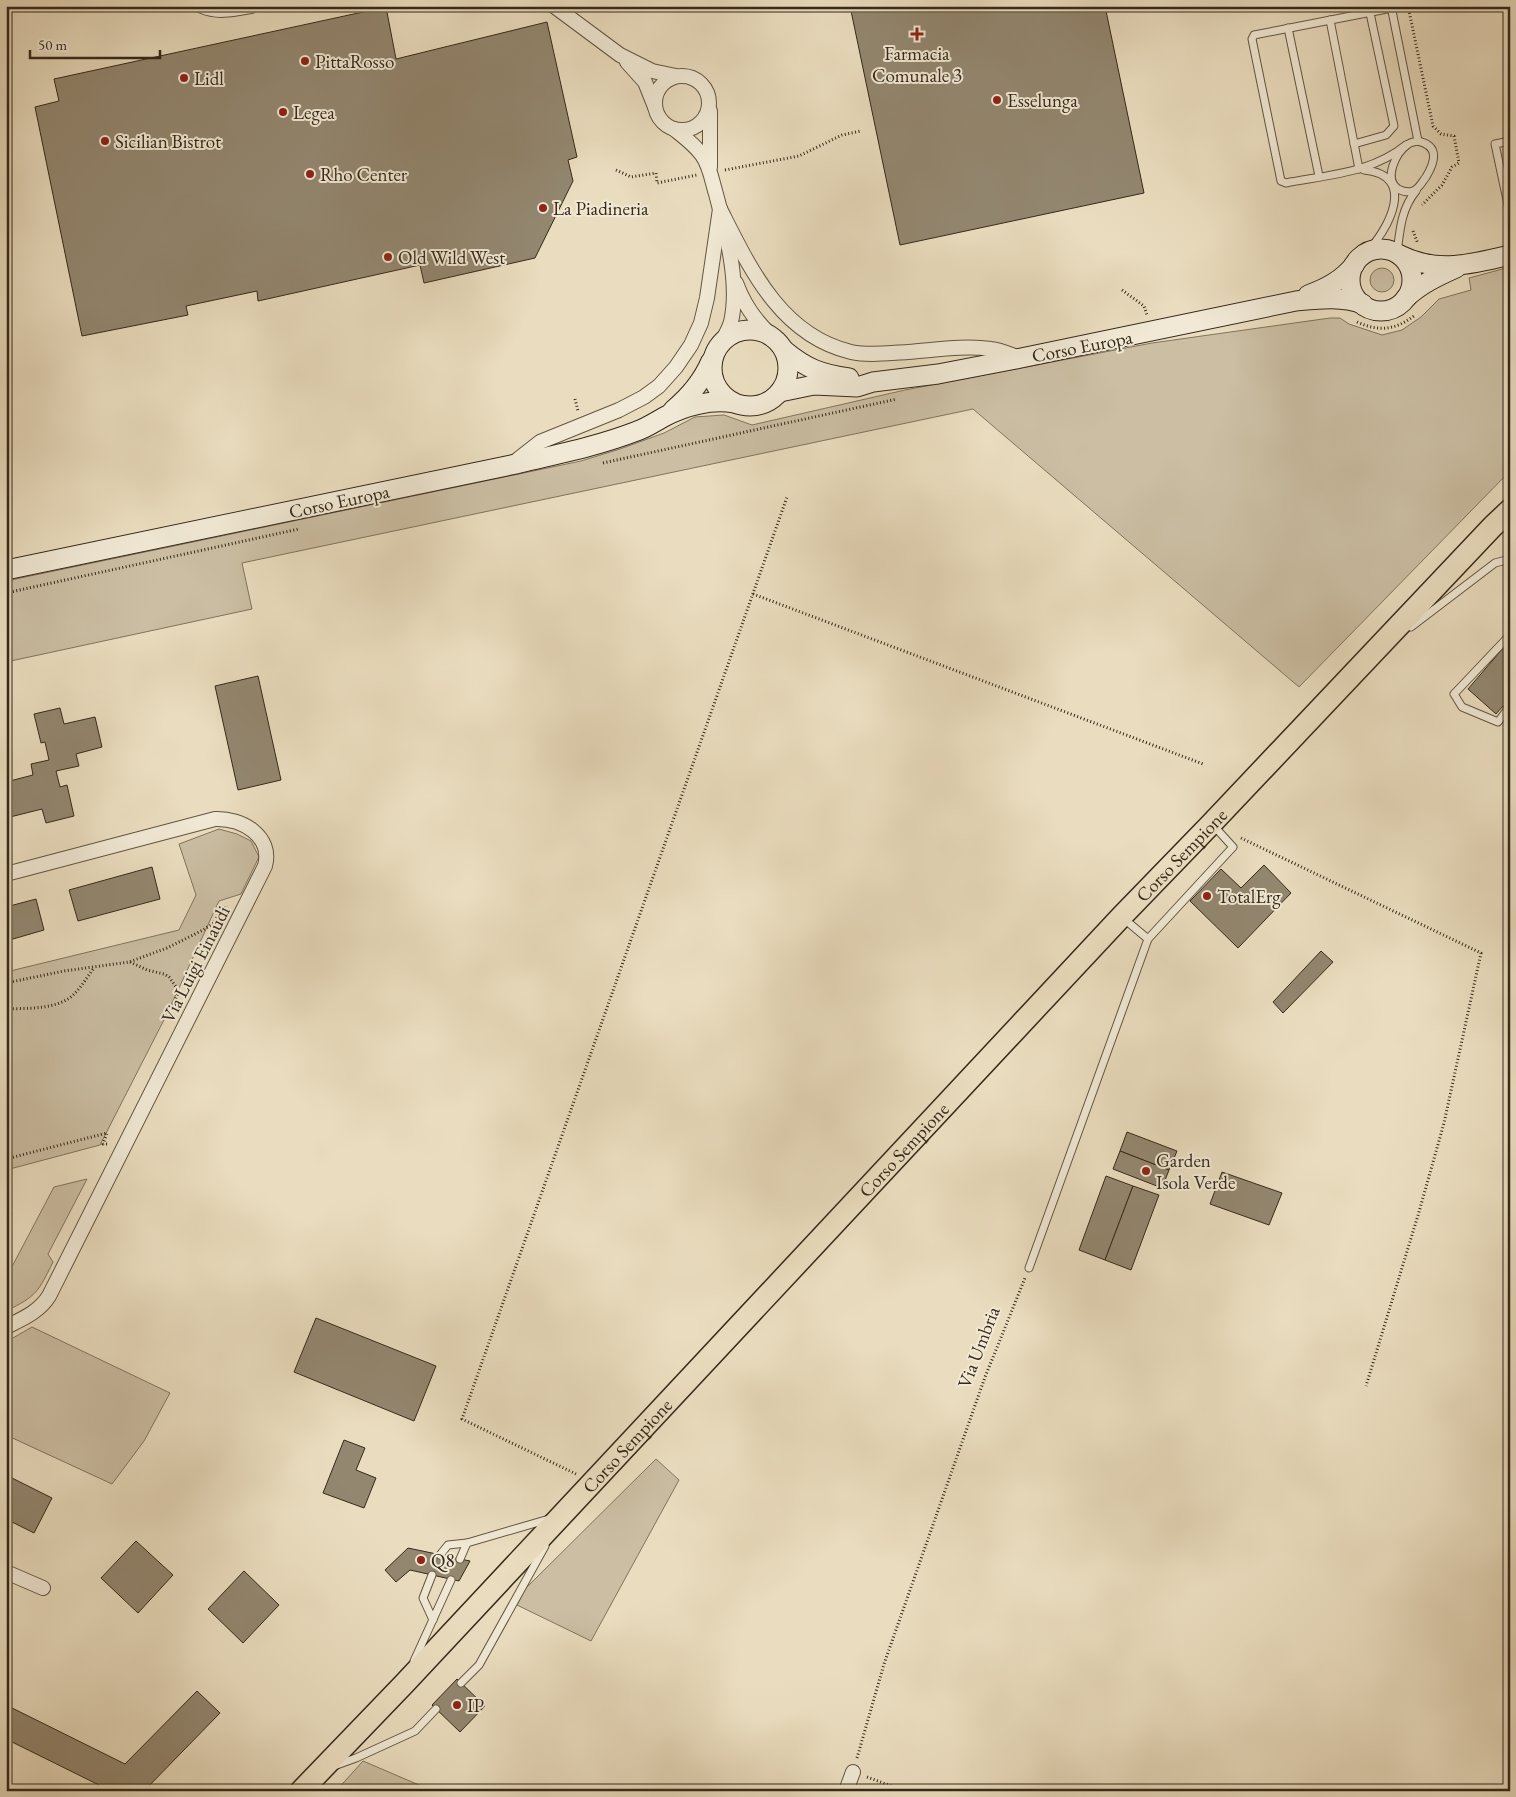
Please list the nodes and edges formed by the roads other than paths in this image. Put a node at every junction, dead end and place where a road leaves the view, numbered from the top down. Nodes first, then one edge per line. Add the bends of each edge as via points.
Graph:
1 (202, 6) edge
2 (251, 6) edge
3 (554, 6) edge
4 (1391, 7) edge
5 (1370, 12) junction
6 (1330, 20) junction
7 (1288, 28) junction
8 (620, 55) junction
9 (676, 76) junction
10 (710, 102) junction
11 (656, 108) junction
12 (674, 129) junction
13 (1418, 141) junction
14 (1510, 141) edge
15 (1354, 144) junction
16 (1406, 145) junction
17 (1359, 169) junction
18 (710, 171) junction
19 (1319, 176) junction
20 (1392, 182) junction
21 (1419, 188) junction
22 (720, 209) junction
23 (1510, 214) edge
24 (1398, 255) junction
25 (1510, 255) edge
26 (1360, 258) junction
27 (1461, 266) junction
28 (732, 272) junction
29 (1290, 302) junction
30 (1400, 303) junction
31 (1358, 312) junction
32 (772, 336) junction
33 (717, 350) junction
34 (784, 350) junction
35 (1021, 358) junction
36 (873, 382) junction
37 (780, 392) junction
38 (734, 403) junction
39 (666, 416) junction
40 (511, 466) junction
41 (1510, 504) edge
42 (1510, 510) edge
43 (1493, 526) junction
44 (1510, 559) edge
45 (6, 570) edge
46 (1510, 635) edge
47 (1366, 660) junction
48 (1507, 710) dead end
49 (1212, 823) junction
50 (6, 874) edge
51 (1120, 917) junction
52 (1148, 939) junction
53 (1029, 1268) road end
54 (6, 1328) edge
55 (562, 1515) junction
56 (467, 1543) junction
57 (440, 1555) dead end
58 (460, 1559) dead end
59 (6, 1572) edge
60 (432, 1575) dead end
61 (451, 1580) dead end
62 (43, 1588) dead end
63 (433, 1620) junction
64 (462, 1683) dead end
65 (404, 1684) junction
66 (436, 1709) dead end
67 (320, 1771) junction
68 (854, 1772) road end
69 (301, 1791) edge
70 (846, 1791) edge

1 - 2 street via 225,10
3 - 8 street
4 - 5 lane
4 - 13 lane
5 - 6 lane
5 - 15 lane via 1394,126 1386,135
6 - 7 lane
6 - 15 lane
7 - 19 lane
7 - 19 lane via 1254,35 1252,39 1281,181 1286,183
8 - 9 street via 652,71
8 - 11 street via 645,82
9 - 10 street via 699,81
9 - 11 street via 657,92
10 - 12 street via 699,125 691,129
10 - 18 street
11 - 12 street via 660,118
12 - 18 street via 703,156
13 - 16 lane
13 - 21 lane via 1428,144 1434,158 1432,168
14 - 23 lane via 1495,144
15 - 17 lane
16 - 17 lane via 1379,163
16 - 20 lane via 1392,167
17 - 19 lane
17 - 20 lane via 1372,170
18 - 22 street
20 - 21 lane via 1404,192
20 - 26 lane via 1394,199 1390,217 1381,235
21 - 24 lane via 1404,212
22 - 28 street
22 - 35 street via 767,293 796,326 815,337 851,352 870,354 991,349
22 - 40 street via 701,323 676,367 660,386 644,397 540,442
24 - 26 main road via 1378,249
24 - 27 main road via 1432,266
24 - 30 main road via 1405,261 1412,277 1410,289
25 - 27 main road
26 - 29 main road, Corso Europa via 1346,275 1333,284
26 - 31 main road via 1351,273
27 - 30 main road via 1429,281
28 - 32 street via 746,306
28 - 33 street via 731,322
29 - 31 main road, Corso Europa via 1346,300
29 - 35 main road, Corso Europa
30 - 31 main road via 1390,309
32 - 33 main road via 745,330 728,336
32 - 34 main road
33 - 38 main road via 711,369 713,379 725,398
33 - 39 main road, Corso Europa via 699,385
34 - 36 main road, Corso Europa via 808,368
34 - 37 main road via 788,359 788,376
35 - 36 main road, Corso Europa via 938,374
36 - 37 main road, Corso Europa via 857,387 814,385
37 - 38 main road via 764,404 744,406
38 - 39 main road, Corso Europa via 711,402
39 - 40 main road, Corso Europa via 638,431
40 - 45 main road, Corso Europa
41 - 43 main road
42 - 43 main road, Corso Sempione
43 - 47 main road, Corso Sempione
44 - 47 lane via 1495,563
46 - 48 lane via 1454,694 1462,707 1498,722
47 - 49 main road, Corso Sempione
49 - 51 main road, Corso Sempione
49 - 52 lane via 1233,847
50 - 54 street, Via Luigi Einaudi via 229,818 259,836 267,857 248,901 45,1303
51 - 52 lane
51 - 55 main road, Corso Sempione
52 - 53 lane
55 - 56 lane
55 - 64 lane via 479,1665
55 - 65 main road, Corso Sempione
56 - 57 lane via 448,1545
56 - 58 lane
59 - 62 street
60 - 63 lane via 423,1598
61 - 63 lane
63 - 65 lane
65 - 67 main road, Corso Sempione
66 - 67 lane via 415,1731
67 - 69 main road, Corso Sempione
68 - 70 street

